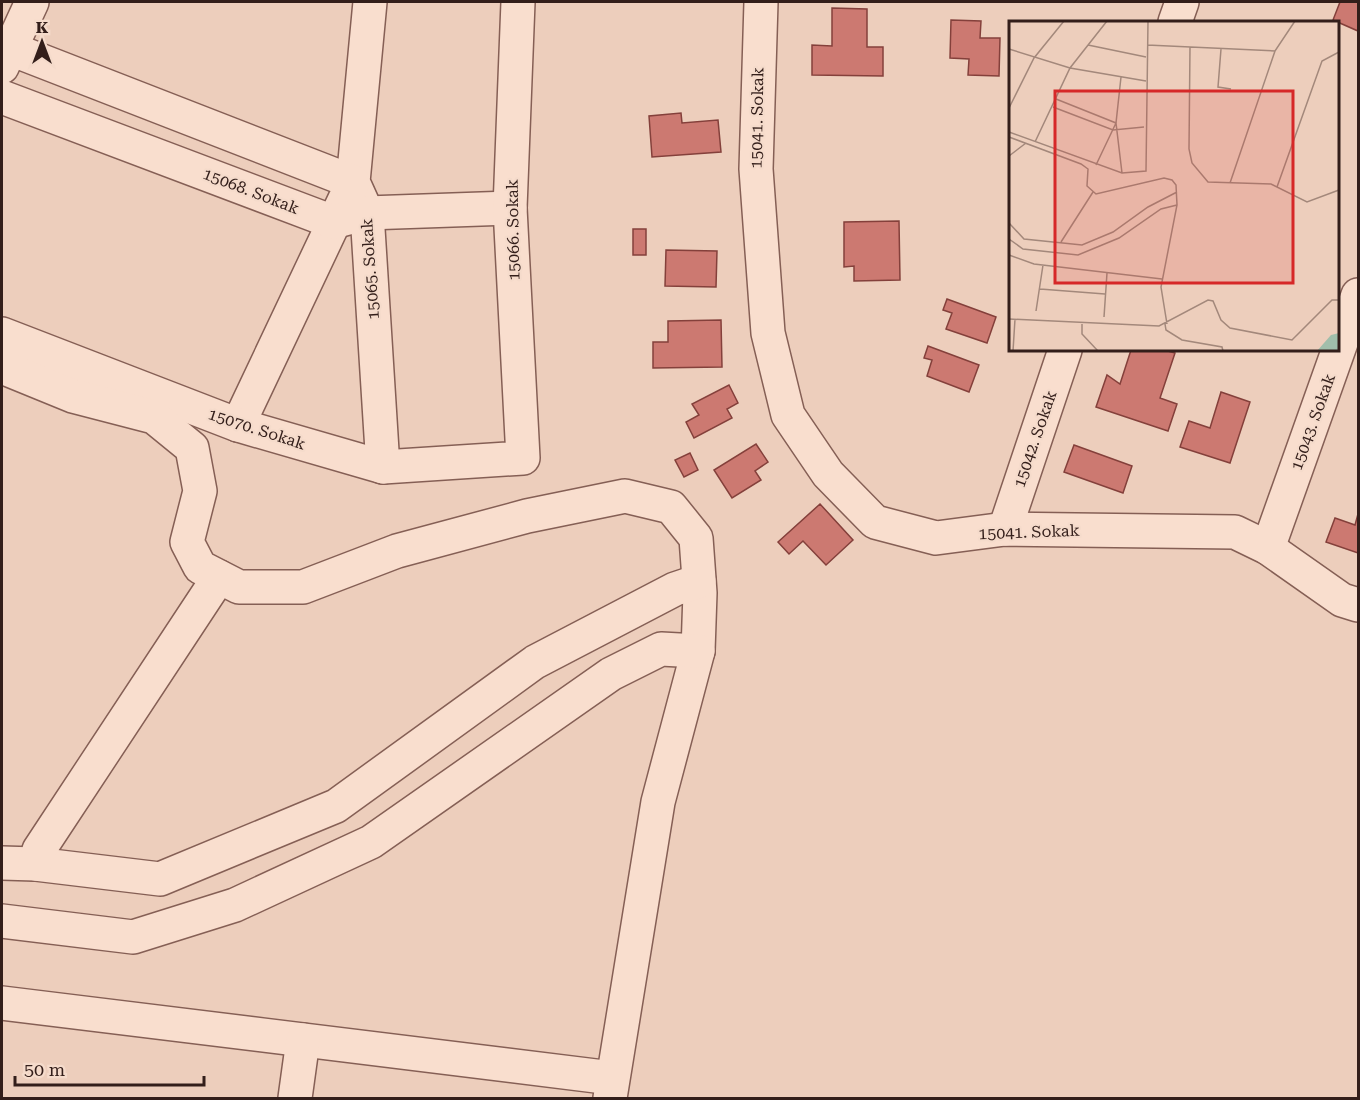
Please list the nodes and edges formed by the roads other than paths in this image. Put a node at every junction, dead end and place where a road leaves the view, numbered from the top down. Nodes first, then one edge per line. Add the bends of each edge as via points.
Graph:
1 (32, 2) edge
2 (370, 2) edge
3 (518, 2) edge
4 (761, 2) edge
5 (1182, 2) edge
6 (1175, 21) edge
7 (6, 59) edge
8 (2, 96) edge
9 (353, 182) junction
10 (510, 208) junction
11 (367, 213) junction
12 (333, 222) junction
13 (1359, 295) edge
14 (2, 334) edge
15 (1065, 351) edge
16 (1339, 351) edge
17 (1339, 351) edge
18 (2, 367) edge
19 (238, 425) junction
20 (523, 458) joint
21 (383, 467) junction
22 (1005, 529) junction
23 (1268, 548) junction
24 (219, 577) junction
25 (699, 587) junction
26 (1359, 605) edge
27 (698, 651) junction
28 (2, 863) edge
29 (35, 864) junction
30 (2, 921) edge
31 (2, 1003) edge
32 (303, 1040) junction
33 (611, 1088) edge
34 (295, 1098) edge

1 - 7 street
2 - 9 street, 15065. Sokak
3 - 10 street, 15066. Sokak
4 - 22 street, 15041. Sokak via 757,181 768,333 788,415 828,474 875,522 936,538
5 - 6 street
7 - 9 street
8 - 12 street, 15068. Sokak
9 - 11 street, 15065. Sokak
9 - 12 street
10 - 11 street
10 - 20 street, 15066. Sokak
11 - 12 street
11 - 21 street, 15065. Sokak
12 - 19 street
13 - 17 street, 15043. Sokak
14 - 19 street, 15070. Sokak
15 - 22 street, 15042. Sokak
16 - 23 street, 15043. Sokak
18 - 24 street via 73,396 154,417 192,448 200,491 187,542 200,567
19 - 21 street, 15070. Sokak
20 - 21 street, 15070. Sokak
22 - 23 street, 15041. Sokak via 1235,532
23 - 26 street, 15041. Sokak via 1342,600
24 - 25 street via 239,587 303,587 397,550 527,516 625,496 671,507 696,538
24 - 29 street via 39,850
25 - 27 street
25 - 29 street via 675,589 535,662 336,806 160,879
27 - 30 street via 661,649 611,674 371,842 235,905 133,937
27 - 33 street via 658,802
28 - 29 street
31 - 32 street
32 - 33 street
32 - 34 street

